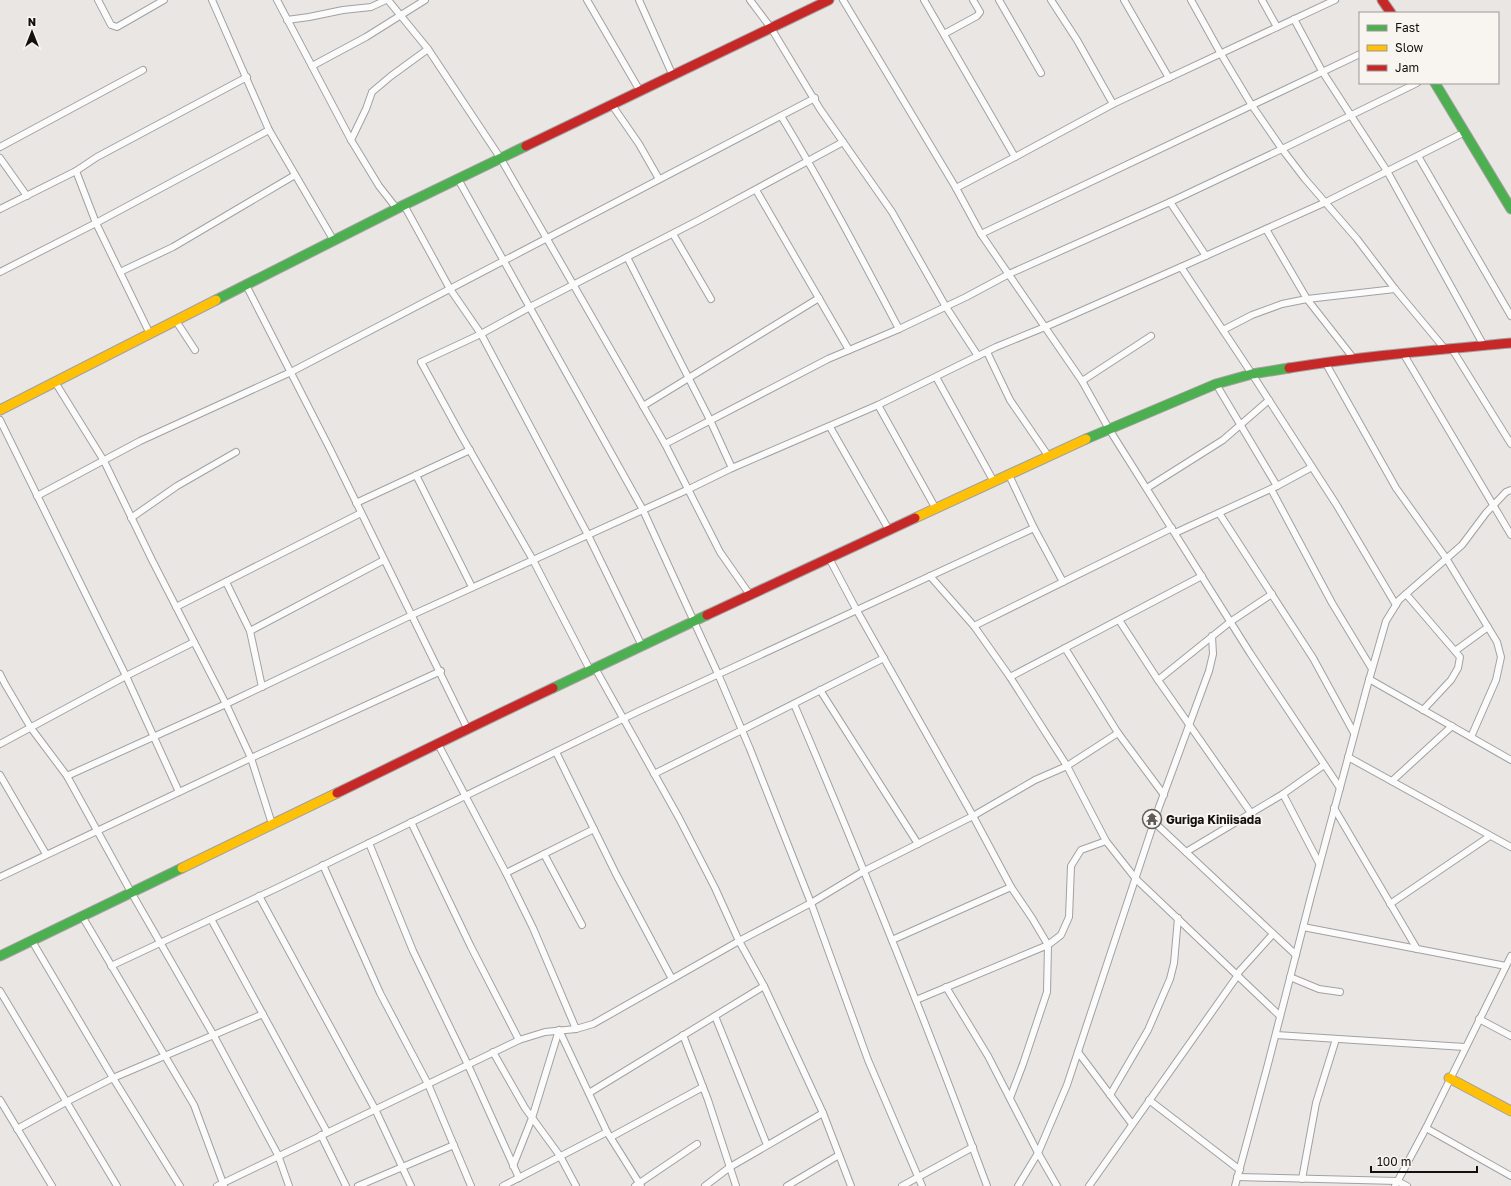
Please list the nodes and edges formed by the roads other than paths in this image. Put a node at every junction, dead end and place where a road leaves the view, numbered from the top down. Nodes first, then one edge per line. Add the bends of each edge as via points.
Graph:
1 (98, 0) edge
2 (164, 0) edge
3 (212, 0) edge
4 (277, 0) edge
5 (387, 0) edge
6 (425, 0) edge
7 (587, 0) edge
8 (639, 0) edge
9 (750, 0) edge
10 (829, 0) edge
11 (843, 0) edge
12 (924, 0) edge
13 (974, 0) edge
14 (999, 0) edge
15 (1051, 0) edge
16 (1124, 0) edge
17 (1191, 0) edge
18 (1262, 0) edge
19 (1335, 0) edge
20 (1382, 0) edge
21 (1390, 12) edge
22 (401, 15) junction
23 (1294, 19) junction
24 (287, 20) junction
25 (1277, 27) junction
26 (770, 28) junction
27 (944, 34) junction
28 (428, 50) junction
29 (1221, 54) junction
30 (1359, 54) edge
31 (312, 66) junction
32 (143, 70) dead end
33 (1322, 71) junction
34 (1041, 73) dead end
35 (672, 76) junction
36 (247, 77) junction
37 (1169, 78) junction
38 (1415, 84) edge
39 (1435, 84) edge
40 (640, 91) junction
41 (815, 98) junction
42 (1113, 104) junction
43 (1251, 104) junction
44 (612, 105) junction
45 (1352, 115) junction
46 (781, 116) junction
47 (269, 130) junction
48 (1464, 132) junction
49 (351, 140) junction
50 (843, 142) junction
51 (0, 147) edge
52 (1282, 149) junction
53 (1418, 156) junction
54 (1015, 157) junction
55 (0, 158) edge
56 (501, 159) junction
57 (808, 161) junction
58 (1387, 171) junction
59 (76, 172) junction
60 (295, 174) junction
61 (658, 179) junction
62 (458, 180) junction
63 (956, 188) junction
64 (756, 190) junction
65 (27, 196) junction
66 (1170, 202) junction
67 (1326, 202) junction
68 (401, 207) junction
69 (0, 209) edge
70 (1511, 209) edge
71 (96, 223) junction
72 (1266, 229) junction
73 (674, 234) junction
74 (981, 234) junction
75 (547, 238) junction
76 (334, 241) junction
77 (1206, 256) junction
78 (627, 257) junction
79 (504, 261) junction
80 (1181, 267) junction
81 (0, 272) edge
82 (120, 272) junction
83 (1009, 274) junction
84 (574, 284) junction
85 (246, 285) junction
86 (450, 289) junction
87 (1395, 289) junction
88 (819, 298) junction
89 (710, 299) dead end
90 (1308, 299) junction
91 (946, 306) junction
92 (530, 307) junction
93 (1511, 316) edge
94 (176, 321) junction
95 (1045, 327) junction
96 (898, 329) junction
97 (1223, 330) junction
98 (150, 334) junction
99 (480, 334) junction
100 (1151, 336) dead end
101 (1511, 343) edge
102 (1484, 346) junction
103 (1449, 349) junction
104 (195, 350) dead end
105 (849, 350) junction
106 (987, 352) junction
107 (1404, 353) junction
108 (978, 356) junction
109 (1354, 359) junction
110 (1325, 362) junction
111 (291, 372) junction
112 (1252, 374) junction
113 (936, 377) junction
114 (689, 379) junction
115 (1082, 381) junction
116 (55, 382) junction
117 (1216, 384) junction
118 (1269, 400) junction
119 (878, 405) junction
120 (643, 406) junction
121 (0, 410) edge
122 (0, 420) edge
123 (710, 420) junction
124 (1240, 425) junction
125 (830, 426) junction
126 (1109, 429) junction
127 (665, 444) junction
128 (1511, 444) edge
129 (470, 450) junction
130 (236, 452) dead end
131 (1049, 457) junction
132 (104, 461) junction
133 (1312, 466) junction
134 (732, 468) junction
135 (416, 475) junction
136 (1009, 475) junction
137 (994, 482) junction
138 (1277, 486) junction
139 (1147, 488) junction
140 (689, 489) junction
141 (1271, 489) junction
142 (1511, 490) edge
143 (37, 496) junction
144 (356, 503) junction
145 (1493, 506) junction
146 (936, 509) junction
147 (643, 510) junction
148 (362, 513) junction
149 (1219, 513) junction
150 (132, 518) junction
151 (1034, 528) junction
152 (890, 530) junction
153 (1173, 530) junction
154 (588, 535) junction
155 (1511, 535) edge
156 (829, 558) junction
157 (1446, 558) junction
158 (384, 560) junction
159 (533, 560) junction
160 (930, 576) junction
161 (1202, 576) junction
162 (226, 582) junction
163 (1063, 582) junction
164 (472, 588) junction
165 (1272, 594) junction
166 (1406, 594) junction
167 (750, 595) junction
168 (1396, 605) junction
169 (176, 607) junction
170 (856, 609) junction
171 (412, 615) junction
172 (1119, 620) junction
173 (694, 622) junction
174 (1230, 622) junction
175 (974, 626) junction
176 (1488, 628) junction
177 (250, 631) junction
178 (1212, 636) junction
179 (194, 642) junction
180 (642, 646) junction
181 (1065, 648) junction
182 (1455, 651) junction
183 (884, 658) junction
184 (593, 669) junction
185 (1372, 669) junction
186 (441, 672) junction
187 (0, 674) edge
188 (718, 674) junction
189 (126, 676) junction
190 (1010, 677) junction
191 (1369, 679) junction
192 (1158, 680) junction
193 (262, 687) junction
194 (820, 690) junction
195 (226, 704) junction
196 (794, 704) junction
197 (1423, 710) junction
198 (622, 719) junction
199 (1190, 724) junction
200 (1452, 726) junction
201 (31, 728) junction
202 (468, 728) junction
203 (742, 730) junction
204 (1118, 733) junction
205 (1354, 733) junction
206 (153, 737) junction
207 (1471, 737) junction
208 (0, 744) edge
209 (438, 744) junction
210 (556, 752) junction
211 (1348, 757) junction
212 (251, 758) junction
213 (1511, 760) edge
214 (1324, 765) junction
215 (1067, 766) junction
216 (654, 774) junction
217 (0, 775) edge
218 (67, 776) junction
219 (1392, 782) junction
220 (1340, 788) junction
221 (179, 792) junction
222 (1283, 794) junction
223 (1164, 795) junction
224 (466, 796) junction
225 (1334, 808) junction
226 (1251, 813) junction
227 (973, 816) junction
228 (411, 822) junction
229 (1154, 822) junction
230 (272, 824) junction
231 (594, 829) junction
232 (97, 830) junction
233 (1490, 836) junction
234 (1106, 841) junction
235 (369, 843) junction
236 (918, 844) junction
237 (1511, 847) edge
238 (1186, 852) junction
239 (46, 854) junction
240 (544, 854) junction
241 (1319, 863) junction
242 (323, 865) junction
243 (864, 871) junction
244 (506, 873) junction
245 (0, 877) edge
246 (1136, 880) junction
247 (1011, 887) junction
248 (132, 892) junction
249 (259, 896) junction
250 (811, 903) junction
251 (1390, 904) junction
252 (82, 916) junction
253 (1178, 918) junction
254 (211, 919) junction
255 (582, 925) dead end
256 (1303, 927) junction
257 (1274, 934) junction
258 (892, 940) junction
259 (32, 941) junction
260 (739, 941) junction
261 (161, 943) junction
262 (1048, 945) junction
263 (1417, 949) junction
264 (1296, 955) junction
265 (0, 956) edge
266 (1511, 956) edge
267 (111, 966) junction
268 (1506, 966) junction
269 (1238, 974) junction
270 (1290, 977) junction
271 (672, 979) junction
272 (764, 986) junction
273 (946, 987) junction
274 (0, 991) edge
275 (1340, 992) dead end
276 (916, 1000) junction
277 (263, 1014) junction
278 (715, 1016) junction
279 (1280, 1016) junction
280 (1479, 1019) junction
281 (576, 1029) junction
282 (559, 1030) junction
283 (1276, 1035) junction
284 (214, 1036) junction
285 (683, 1036) junction
286 (1511, 1036) edge
287 (1336, 1038) junction
288 (519, 1040) junction
289 (1465, 1047) junction
290 (494, 1052) junction
291 (1078, 1052) junction
292 (165, 1057) junction
293 (468, 1065) junction
294 (113, 1078) junction
295 (1449, 1078) junction
296 (428, 1084) junction
297 (703, 1087) junction
298 (589, 1093) junction
299 (1110, 1095) junction
300 (1010, 1098) junction
301 (0, 1100) edge
302 (1149, 1100) junction
303 (66, 1102) junction
304 (375, 1109) junction
305 (1511, 1111) edge
306 (823, 1113) junction
307 (532, 1118) junction
308 (1132, 1124) junction
309 (1426, 1128) junction
310 (17, 1129) junction
311 (324, 1133) junction
312 (609, 1135) junction
313 (697, 1144) dead end
314 (454, 1145) junction
315 (767, 1145) junction
316 (973, 1147) junction
317 (1038, 1153) junction
318 (839, 1155) junction
319 (278, 1156) junction
320 (560, 1156) junction
321 (402, 1166) junction
322 (513, 1166) junction
323 (730, 1167) junction
324 (1240, 1170) junction
325 (1511, 1176) edge
326 (918, 1177) junction
327 (1237, 1177) junction
328 (1302, 1179) junction
329 (516, 1181) edge
330 (1396, 1183) edge
331 (221, 1185) edge
332 (638, 1185) edge
333 (52, 1186) edge
334 (117, 1186) edge
335 (180, 1186) edge
336 (289, 1186) edge
337 (346, 1186) edge
338 (358, 1186) edge
339 (411, 1186) edge
340 (471, 1186) edge
341 (503, 1186) edge
342 (576, 1186) edge
343 (705, 1186) edge
344 (736, 1186) edge
345 (787, 1186) edge
346 (851, 1186) edge
347 (902, 1186) edge
348 (922, 1186) edge
349 (987, 1186) edge
350 (1018, 1186) edge
351 (1057, 1186) edge
352 (1090, 1186) edge
353 (1235, 1186) edge
354 (1407, 1186) edge

1 - 2 street via 111,25 117,27
3 - 36 street
4 - 24 street
5 - 22 street
5 - 24 street via 372,8 343,10
6 - 22 street
7 - 40 street
8 - 35 street
9 - 26 street
10 - 26 street
11 - 63 street
12 - 27 street
13 - 27 street via 980,12 977,16
14 - 34 street
15 - 42 street
16 - 37 street
17 - 29 street
18 - 25 street
19 - 23 street
20 - 21 street
22 - 28 street
22 - 31 street
23 - 25 street
23 - 33 street
24 - 31 street
25 - 29 street
26 - 35 street
26 - 41 street
27 - 54 street
28 - 49 street via 372,92
28 - 56 street
29 - 37 street
29 - 43 street
30 - 33 street
31 - 49 street
32 - 51 street
33 - 43 street
33 - 45 street
35 - 40 street
36 - 47 street
36 - 59 street via 98,157
37 - 42 street
38 - 45 street
39 - 48 street
40 - 44 street
41 - 46 street
41 - 50 street
42 - 54 street
43 - 52 street
43 - 74 street
44 - 56 street
44 - 61 street via 639,144
45 - 52 street
45 - 58 street
46 - 57 street
46 - 61 street
47 - 60 street
47 - 71 street
48 - 53 street
48 - 70 street
49 - 68 street via 379,186
50 - 57 street
50 - 91 street via 892,212
52 - 66 street
52 - 67 street via 1305,180
53 - 58 street
53 - 93 street
54 - 63 street
55 - 65 street
56 - 62 street
56 - 75 street
57 - 64 street
57 - 96 street
58 - 67 street
58 - 102 street
59 - 65 street
59 - 71 street
60 - 76 street
60 - 82 street via 173,247
61 - 75 street
62 - 68 street
62 - 79 street
63 - 74 street
64 - 73 street
64 - 88 street
65 - 69 street
66 - 77 street
66 - 83 street
67 - 72 street
67 - 87 street
68 - 76 street
68 - 86 street
71 - 81 street
71 - 82 street
72 - 77 street
72 - 90 street
73 - 78 street
73 - 89 street
74 - 83 street
75 - 79 street
75 - 84 street
76 - 85 street
77 - 80 street
78 - 84 street
78 - 114 street
79 - 86 street
79 - 92 street
80 - 95 street
80 - 97 street
82 - 98 street
83 - 91 street
83 - 95 street
84 - 92 street
84 - 120 street
85 - 94 street
85 - 111 street
86 - 99 street
86 - 111 street
87 - 90 street
87 - 103 street
88 - 105 street
88 - 114 street
90 - 97 street via 1282,304 1252,315
90 - 109 street
91 - 96 street
91 - 108 street
92 - 99 street
92 - 147 street
94 - 98 street
94 - 104 street
95 - 106 street
95 - 115 street
96 - 105 street
97 - 112 street
98 - 116 street
99 - 129 street via 421,362
99 - 154 street
100 - 115 street
101 - 102 street
102 - 103 street
103 - 107 street
103 - 128 street
105 - 123 street
106 - 108 street
106 - 131 street via 1010,400
107 - 109 street
107 - 145 street
108 - 113 street
109 - 110 street
110 - 112 street
110 - 157 street via 1396,488
111 - 132 street via 140,441
111 - 144 street
112 - 117 street
112 - 118 street
113 - 119 street
113 - 137 street
114 - 120 street
114 - 123 street
115 - 126 street
116 - 121 street
116 - 132 street
117 - 124 street
117 - 126 street
118 - 124 street
118 - 133 street
119 - 125 street
119 - 146 street
120 - 127 street
122 - 143 street
123 - 127 street
123 - 134 street
124 - 138 street
124 - 139 street via 1223,440
125 - 134 street
125 - 152 street
126 - 131 street
126 - 139 street
127 - 140 street
129 - 135 street
129 - 159 street
130 - 150 street via 177,486
131 - 136 street
132 - 143 street
132 - 150 street
133 - 138 street
133 - 168 street
134 - 140 street
135 - 144 street
135 - 164 street
136 - 137 street
136 - 151 street
137 - 146 street
138 - 141 street
139 - 153 street
140 - 147 street
140 - 167 street via 720,552
141 - 149 street
141 - 185 street via 1332,603
142 - 145 street
143 - 189 street
144 - 148 street
145 - 155 street
145 - 157 street via 1462,544
146 - 152 street
147 - 154 street
147 - 173 street
148 - 158 street
148 - 162 street
149 - 153 street
149 - 165 street
150 - 169 street
151 - 160 street
151 - 163 street
152 - 156 street
153 - 161 street
153 - 163 street
154 - 159 street
154 - 180 street
156 - 167 street
156 - 170 street
157 - 166 street
157 - 176 street
158 - 171 street
158 - 177 street
159 - 164 street
159 - 184 street
160 - 170 street
160 - 175 street
161 - 172 street
161 - 174 street
162 - 169 street
162 - 177 street
163 - 175 street
164 - 171 street
165 - 174 street
165 - 205 street via 1313,658
166 - 168 street
166 - 182 street
167 - 173 street
168 - 185 street via 1386,621
169 - 179 street
170 - 183 street
170 - 188 street
171 - 186 street
171 - 193 street
172 - 181 street
172 - 192 street
173 - 180 street
173 - 188 street
174 - 178 street
174 - 214 street
175 - 190 street
176 - 182 street
176 - 207 street via 1497,642 1501,657 1496,680
177 - 193 street
178 - 192 street
178 - 199 street via 1213,654 1209,672
179 - 189 street
179 - 195 street
180 - 184 street
181 - 190 street
181 - 204 street
182 - 197 street via 1460,657 1458,668 1451,680
183 - 194 street
183 - 227 street
184 - 198 street
184 - 202 street
185 - 191 street
186 - 202 street
186 - 212 street
187 - 201 street
188 - 198 street
188 - 203 street
189 - 201 street
189 - 206 street
190 - 215 street
191 - 197 street
191 - 205 street
192 - 199 street
193 - 195 street
194 - 196 street
194 - 236 street
195 - 206 street
195 - 212 street
196 - 203 street
196 - 243 street
197 - 200 street
198 - 210 street
198 - 216 street
199 - 223 street
199 - 226 street
200 - 207 street
200 - 219 street
201 - 208 street
201 - 218 street
202 - 209 street
203 - 216 street
203 - 250 street
204 - 215 street
204 - 223 street
205 - 211 street
206 - 218 street
206 - 221 street
207 - 213 street
209 - 224 street
209 - 230 street
210 - 224 street
210 - 231 street
211 - 219 street
211 - 220 street
212 - 221 street
212 - 230 street
214 - 220 street
214 - 222 street
215 - 227 street via 1035,780
215 - 234 street
216 - 260 street via 715,888
217 - 239 street
218 - 232 street
219 - 233 street
220 - 225 street
221 - 232 street
222 - 226 street
222 - 241 street
223 - 229 street
224 - 228 street
224 - 244 street
225 - 241 street
225 - 251 street
226 - 238 street
227 - 236 street
227 - 247 street
228 - 235 street
228 - 288 street
229 - 238 street
229 - 246 street
230 - 248 street
231 - 240 street
231 - 271 street
232 - 239 street
232 - 248 street
233 - 237 street
233 - 251 street
234 - 246 street
234 - 262 street via 1081,850 1071,866 1069,917 1061,935
235 - 242 street
235 - 293 street via 413,951
236 - 243 street
238 - 257 street
239 - 245 street
240 - 244 street
240 - 255 street
241 - 256 street
242 - 249 street
242 - 296 street via 380,992
243 - 250 street
243 - 258 street
244 - 281 street via 533,928
246 - 253 street
246 - 291 street
247 - 258 street
247 - 262 street
248 - 252 street
248 - 261 street
249 - 254 street
249 - 304 street
250 - 260 street
250 - 326 street via 868,1060
251 - 263 street
252 - 259 street
252 - 267 street
253 - 269 street
253 - 299 street via 1170,979 1148,1030
254 - 261 street
254 - 277 street
256 - 263 street
256 - 264 street
257 - 264 street
257 - 269 street
258 - 276 street
259 - 265 street
259 - 294 street
260 - 271 street
260 - 272 street
261 - 267 street
261 - 284 street
262 - 273 street
262 - 300 street via 1047,992
263 - 268 street
264 - 270 street
266 - 268 street
267 - 292 street
268 - 280 street
269 - 279 street
269 - 302 street
270 - 275 street via 1319,989
270 - 279 street
271 - 281 street via 593,1024
272 - 278 street
272 - 306 street
273 - 276 street
273 - 300 street
274 - 303 street
276 - 316 street
277 - 284 street
277 - 311 street
278 - 285 street
278 - 315 street
279 - 283 street
280 - 286 street
280 - 289 street
281 - 282 street
282 - 288 street
282 - 298 street
282 - 307 street
283 - 287 street
283 - 324 street
284 - 292 street
284 - 319 street
285 - 297 street
285 - 298 street
287 - 289 street
287 - 328 street via 1316,1103
288 - 290 street
289 - 295 street
290 - 293 street
290 - 307 street
291 - 299 street
291 - 317 street
292 - 294 street
292 - 331 street via 194,1105
293 - 296 street
293 - 322 street
294 - 303 street
294 - 335 street
295 - 305 street
295 - 309 street
296 - 304 street
296 - 314 street
297 - 312 street
297 - 323 street
298 - 312 street
299 - 308 street
300 - 317 street
301 - 310 street
302 - 308 street
302 - 324 street
303 - 310 street
303 - 334 street
304 - 311 street
304 - 321 street
306 - 315 street
306 - 318 street
307 - 320 street
307 - 322 street
308 - 352 street
309 - 325 street
309 - 330 street
310 - 333 street
311 - 319 street
311 - 337 street
312 - 320 street
312 - 332 street
313 - 332 street
314 - 321 street
314 - 340 street
315 - 323 street
316 - 326 street
316 - 349 street
317 - 350 street
317 - 351 street
318 - 345 street
318 - 346 street
319 - 331 street
319 - 336 street
320 - 329 street
320 - 342 street
321 - 338 street
321 - 339 street
322 - 329 street
323 - 343 street
323 - 344 street
324 - 327 street
326 - 347 street
326 - 348 street
327 - 328 street
327 - 353 street
328 - 330 street
329 - 341 street
330 - 354 street

